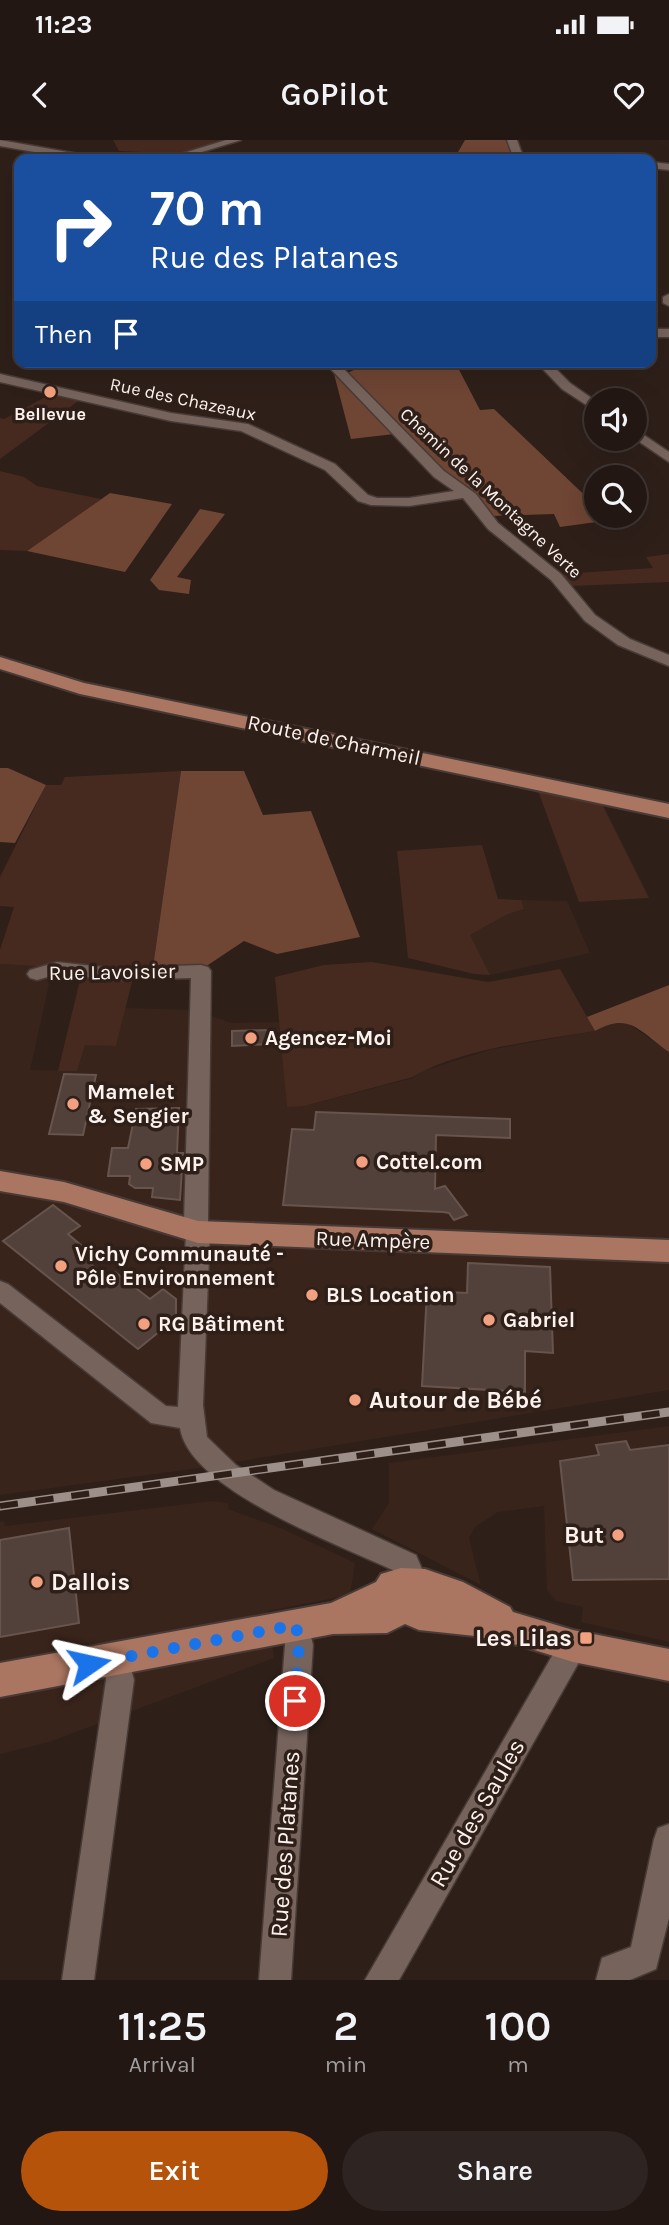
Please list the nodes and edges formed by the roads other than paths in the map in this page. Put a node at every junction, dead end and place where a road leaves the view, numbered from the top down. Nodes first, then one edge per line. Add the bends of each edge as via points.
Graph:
1 (236, 140) edge
2 (0, 143) edge
3 (74, 154) edge
4 (187, 154) edge
5 (669, 297) edge
6 (669, 303) edge
7 (336, 368) edge
8 (548, 368) edge
9 (0, 377) edge
10 (584, 399) edge
11 (647, 442) edge
12 (669, 458) edge
13 (466, 493) junction
14 (669, 662) edge
15 (0, 663) edge
16 (669, 811) edge
17 (37, 974) dead end
18 (0, 1181) edge
19 (198, 1232) junction
20 (669, 1251) edge
21 (0, 1290) edge
22 (190, 1418) junction
23 (404, 1590) junction
24 (296, 1625) junction
25 (573, 1646) junction
26 (116, 1658) junction
27 (669, 1665) edge
28 (0, 1680) edge
29 (669, 1839) edge
30 (78, 1980) edge
31 (275, 1980) edge
32 (381, 1980) edge
33 (612, 1980) edge

1 - 4 street
2 - 3 street
5 - 6 street
7 - 13 street, Chemin de la Montagne Verte via 439,474
8 - 10 street
9 - 13 street, Rue des Chazeaux via 171,417 243,427 330,467 363,498 376,502
11 - 12 street
13 - 14 street, Chemin de la Montagne Verte via 493,526 556,577 590,618 606,631
15 - 16 main road, Route de Charmeil via 80,688
17 - 19 street, Rue Lavoisier via 57,968 112,974 201,971
18 - 19 main road, Rue Ampère via 64,1192
19 - 20 main road, Rue Ampère
19 - 22 street, Rue Lavoisier
21 - 22 street via 160,1416
22 - 23 street via 195,1441 228,1473 265,1497 376,1550
23 - 24 main road via 387,1617 333,1618
23 - 25 main road via 419,1614 475,1620
24 - 26 main road
24 - 31 street, Rue des Platanes via 299,1645
25 - 27 main road
25 - 32 street, Rue des Saules
26 - 28 main road
26 - 30 street via 120,1680
29 - 33 street via 645,1958 614,1970

